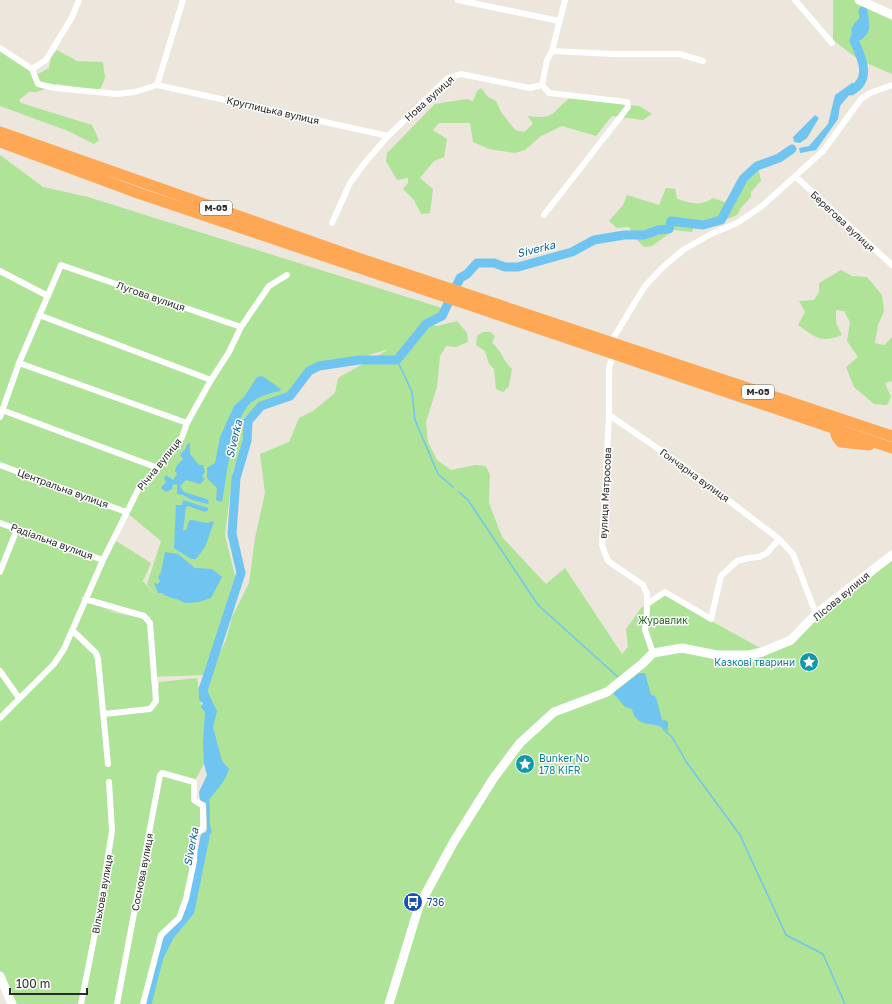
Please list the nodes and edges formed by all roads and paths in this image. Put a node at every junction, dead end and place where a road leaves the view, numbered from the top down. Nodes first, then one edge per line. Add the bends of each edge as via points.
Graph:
1 (79, 0) edge
2 (182, 0) edge
3 (458, 0) edge
4 (565, 0) edge
5 (795, 0) edge
6 (859, 0) edge
7 (892, 15) edge
8 (560, 21) junction
9 (832, 44) dead end
10 (0, 48) edge
11 (552, 52) junction
12 (702, 61) dead end
13 (32, 69) junction
14 (157, 85) junction
15 (542, 85) junction
16 (892, 85) edge
17 (0, 132) edge
18 (388, 136) junction
19 (0, 142) edge
20 (795, 176) junction
21 (544, 215) dead end
22 (332, 223) dead end
23 (892, 265) edge
24 (0, 271) edge
25 (287, 275) dead end
26 (430, 287) junction
27 (48, 296) junction
28 (39, 315) junction
29 (241, 327) junction
30 (608, 343) junction
31 (623, 352) junction
32 (611, 361) dead end
33 (19, 363) junction
34 (211, 380) junction
35 (2, 410) junction
36 (609, 415) junction
37 (0, 417) edge
38 (187, 423) junction
39 (836, 430) junction
40 (881, 432) junction
41 (892, 436) edge
42 (888, 447) edge
43 (0, 465) edge
44 (158, 468) junction
45 (126, 512) junction
46 (0, 523) edge
47 (17, 529) junction
48 (779, 539) junction
49 (892, 555) edge
50 (103, 560) junction
51 (0, 572) edge
52 (85, 599) junction
53 (647, 604) junction
54 (816, 614) junction
55 (72, 630) junction
56 (653, 653) junction
57 (0, 671) edge
58 (19, 698) junction
59 (104, 714) junction
60 (0, 717) edge
61 (108, 764) dead end
62 (109, 782) dead end
63 (0, 976) edge
64 (12, 1004) edge
65 (80, 1004) edge
66 (116, 1004) edge
67 (143, 1004) edge
68 (389, 1004) edge

1 - 13 street via 72,17 46,60
2 - 14 street
3 - 8 street
4 - 8 street
5 - 9 street
6 - 7 street
8 - 11 street
10 - 13 street
11 - 12 street via 679,54
11 - 15 street via 547,60
13 - 14 street via 38,84 55,88 117,94
14 - 18 street, Круглицька вулиця
15 - 18 street, Нова вулиця via 530,88 454,74
15 - 21 street via 550,94 626,102 628,107
16 - 20 street via 861,99 827,147
17 - 26 highway, М-05
18 - 22 street, Нова вулиця via 350,183
19 - 26 highway, М-05 via 138,193
20 - 23 street, Берегова вулиця
20 - 30 street via 758,209 737,223 683,250 662,268 645,286
24 - 27 street
25 - 29 street, Річна вулиця via 269,286
26 - 30 highway, М-05
27 - 28 street
27 - 29 street, Лугова вулиця via 61,265
28 - 33 street
28 - 34 street
29 - 34 street, Річна вулиця
30 - 31 highway, М-05
31 - 39 highway, М-05
31 - 40 highway, М-05
32 - 36 street, вулиця Матросова
33 - 35 street
33 - 38 street
34 - 38 street, Річна вулиця
35 - 37 street
35 - 44 street
36 - 48 street, Гончарна вулиця via 682,465
36 - 53 street, вулиця Матросова via 602,544 608,561 643,585 647,594
38 - 44 street, Річна вулиця via 182,437
39 - 40 highway via 847,424
39 - 42 highway via 840,442
40 - 41 highway, М-05
43 - 45 street, Центральна вулиця
44 - 45 street, Річна вулиця via 138,490
45 - 50 street, Річна вулиця
46 - 47 street, Радіальна вулиця
47 - 50 street, Радіальна вулиця
47 - 51 street
48 - 53 street via 767,553 759,558 737,561 721,576 711,619 666,592
48 - 54 street, Гончарна вулиця via 793,554
49 - 54 street, Лісова вулиця
50 - 52 street, Річна вулиця
52 - 55 street, Річна вулиця
52 - 59 street via 144,616 150,623 156,701 150,709
53 - 56 street, вулиця Матросова via 645,630
54 - 56 street, Лісова вулиця via 790,640 762,652 749,655 716,655 682,648
55 - 58 street, Річна вулиця via 64,650 54,664
55 - 59 street via 96,653
56 - 68 street via 607,692 554,712 520,744 493,779 453,842 418,906
57 - 58 street
58 - 60 street, Річна вулиця
59 - 61 street
62 - 65 street, Вільхова вулиця via 112,831
63 - 64 street
66 - 67 street, Соснова вулиця via 162,773 194,782 194,800 203,806 203,828 195,834 194,860 186,899 179,918 161,934

